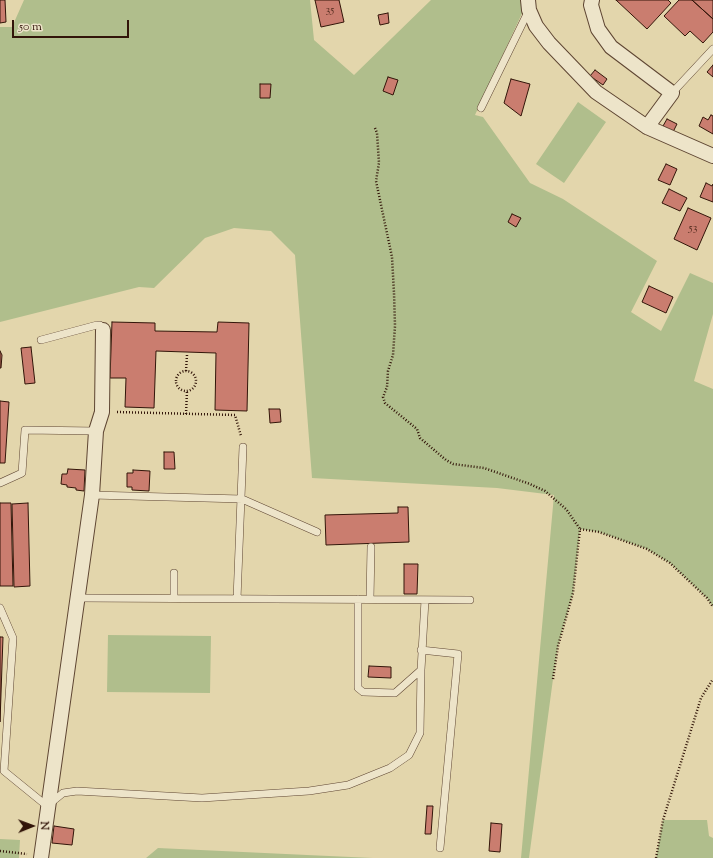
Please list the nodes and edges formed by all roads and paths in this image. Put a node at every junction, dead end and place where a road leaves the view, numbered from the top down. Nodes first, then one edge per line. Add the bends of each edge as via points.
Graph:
1 (592, 0) edge
2 (528, 5) edge
3 (713, 49) edge
4 (672, 94) junction
5 (481, 108) dead end
6 (647, 127) junction
7 (375, 128) dead end
8 (713, 156) edge
9 (103, 330) joint
10 (41, 340) dead end
11 (187, 355) dead end
12 (186, 371) junction
13 (187, 391) junction
14 (102, 412) junction
15 (186, 414) junction
16 (96, 431) junction
17 (243, 447) joint
18 (0, 483) edge
19 (92, 495) junction
20 (242, 499) junction
21 (580, 529) junction
22 (317, 532) dead end
23 (371, 547) dead end
24 (174, 573) dead end
25 (77, 598) junction
26 (174, 598) junction
27 (237, 599) junction
28 (358, 599) junction
29 (370, 599) junction
30 (426, 600) junction
31 (470, 600) dead end
32 (713, 607) edge
33 (0, 608) edge
34 (421, 650) junction
35 (421, 670) junction
36 (553, 679) dead end
37 (713, 679) edge
38 (47, 806) junction
39 (440, 848) dead end
40 (0, 851) edge
41 (19, 853) dead end
42 (41, 858) edge
43 (656, 858) edge

1 - 4 street via 598,30 611,47
2 - 5 lane
2 - 6 street via 536,26 549,43 596,92
3 - 4 lane
4 - 6 street
6 - 8 street
7 - 21 path via 379,144 376,181 392,257 394,293 393,355 383,397 385,402 417,429 420,438 446,460 453,464 484,468 540,489 566,509
9 - 10 lane via 97,325
9 - 14 street
11 - 12 path
12 - 13 path via 192,373 196,382 193,388
12 - 13 path via 178,375 176,381 181,389
13 - 15 path
14 - 15 path
14 - 16 street
15 - 17 path via 235,415
16 - 18 lane via 25,430 22,473
16 - 19 street
17 - 20 lane
19 - 20 lane
19 - 25 street
20 - 22 lane
20 - 27 lane
21 - 32 path via 599,532 647,549 670,563
21 - 36 path via 573,593 558,646
23 - 29 lane
24 - 26 lane
25 - 26 lane
25 - 38 street
26 - 27 lane
27 - 28 lane
28 - 29 lane
28 - 35 lane via 358,688 363,692 395,693
29 - 30 lane
30 - 31 lane
30 - 34 lane
33 - 38 lane via 13,638 4,771
34 - 35 lane
34 - 39 lane via 458,654
35 - 38 lane via 420,733 409,755 390,768 348,785 309,791 202,798 77,791 64,794
37 - 43 path via 701,698 663,820
38 - 42 street
40 - 41 path

